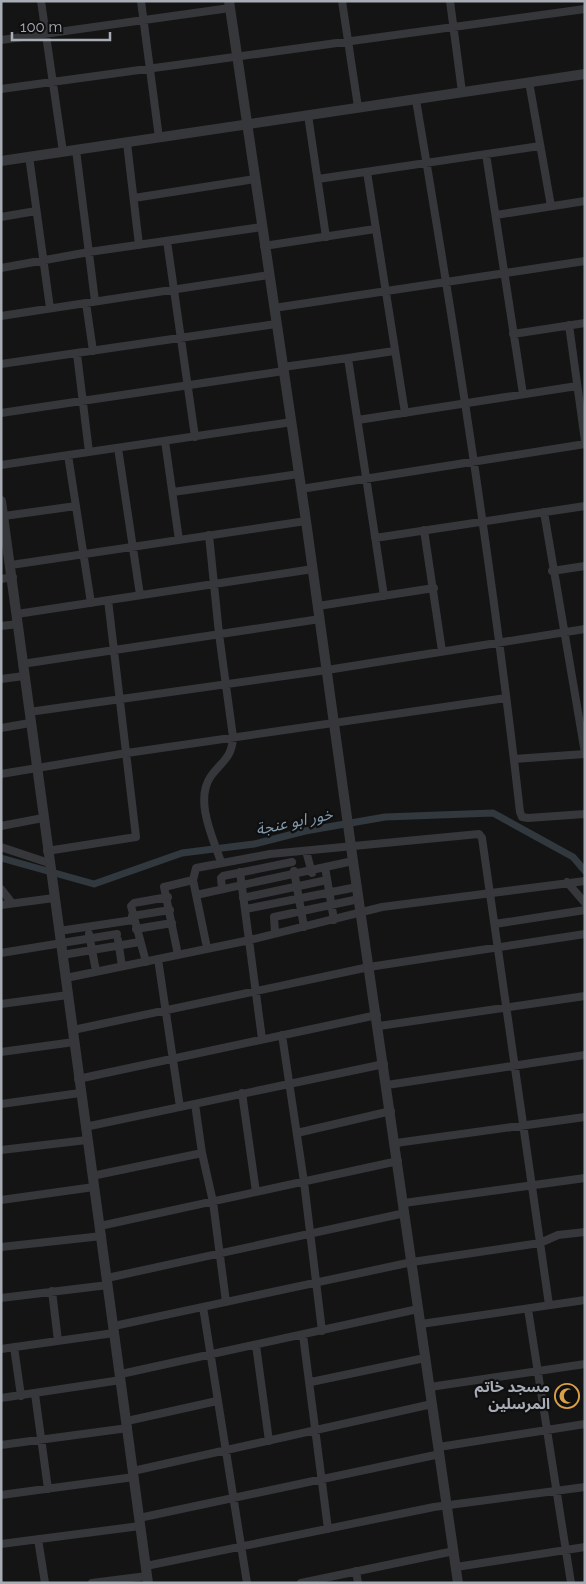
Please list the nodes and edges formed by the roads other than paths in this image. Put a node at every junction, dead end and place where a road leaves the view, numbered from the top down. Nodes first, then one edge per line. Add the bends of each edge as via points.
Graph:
1 (40, 1) edge
2 (141, 1) edge
3 (342, 1) edge
4 (450, 1) edge
5 (230, 3) edge
6 (585, 9) edge
7 (143, 20) junction
8 (454, 28) junction
9 (45, 34) junction
10 (1, 40) edge
11 (348, 43) junction
12 (237, 58) junction
13 (149, 70) junction
14 (585, 74) edge
15 (530, 82) junction
16 (53, 83) junction
17 (1, 89) edge
18 (462, 92) junction
19 (416, 100) junction
20 (358, 107) junction
21 (308, 115) junction
22 (247, 124) junction
23 (159, 138) junction
24 (127, 143) junction
25 (540, 146) junction
26 (76, 150) junction
27 (63, 152) junction
28 (486, 154) junction
29 (29, 156) junction
30 (1, 161) edge
31 (427, 163) junction
32 (367, 172) junction
33 (255, 179) junction
34 (318, 179) junction
35 (134, 198) junction
36 (585, 201) edge
37 (550, 206) junction
38 (36, 211) junction
39 (496, 215) junction
40 (1, 217) edge
41 (262, 227) junction
42 (375, 229) junction
43 (326, 237) junction
44 (168, 241) junction
45 (139, 245) junction
46 (264, 246) junction
47 (88, 252) junction
48 (43, 260) junction
49 (585, 261) edge
50 (1, 268) edge
51 (505, 274) junction
52 (269, 276) junction
53 (446, 283) junction
54 (175, 290) junction
55 (385, 292) junction
56 (95, 301) junction
57 (86, 303) junction
58 (50, 308) junction
59 (274, 308) junction
60 (1, 316) edge
61 (585, 323) edge
62 (276, 324) junction
63 (569, 325) junction
64 (513, 334) junction
65 (181, 338) junction
66 (93, 351) junction
67 (394, 351) junction
68 (77, 354) junction
69 (348, 358) junction
70 (1, 364) edge
71 (283, 369) junction
72 (187, 385) junction
73 (577, 386) junction
74 (523, 394) junction
75 (82, 401) junction
76 (466, 403) junction
77 (405, 412) junction
78 (1, 413) edge
79 (358, 420) junction
80 (292, 422) junction
81 (195, 437) junction
82 (165, 441) junction
83 (585, 442) edge
84 (118, 448) junction
85 (89, 452) junction
86 (68, 456) junction
87 (476, 460) junction
88 (1, 465) edge
89 (300, 474) junction
90 (366, 478) junction
91 (302, 489) junction
92 (173, 492) junction
93 (1, 501) edge
94 (76, 506) junction
95 (585, 506) edge
96 (544, 512) junction
97 (4, 516) junction
98 (306, 521) junction
99 (483, 521) junction
100 (3, 528) edge
101 (424, 530) junction
102 (209, 535) junction
103 (376, 538) junction
104 (179, 540) junction
105 (133, 545) junction
106 (84, 553) junction
107 (11, 564) junction
108 (585, 566) edge
109 (313, 569) junction
110 (552, 571) junction
111 (13, 577) junction
112 (1, 579) edge
113 (215, 584) junction
114 (434, 588) junction
115 (140, 595) junction
116 (384, 596) junction
117 (108, 600) junction
118 (91, 603) junction
119 (318, 606) junction
120 (18, 619) junction
121 (320, 619) junction
122 (1, 626) edge
123 (585, 629) edge
124 (563, 632) junction
125 (219, 634) junction
126 (500, 642) junction
127 (114, 650) junction
128 (442, 651) junction
129 (22, 664) junction
130 (326, 670) junction
131 (24, 676) junction
132 (1, 679) edge
133 (225, 684) junction
134 (121, 698) junction
135 (506, 698) junction
136 (585, 700) edge
137 (576, 702) junction
138 (29, 712) junction
139 (30, 724) junction
140 (334, 724) junction
141 (1, 728) edge
142 (233, 737) junction
143 (127, 753) junction
144 (585, 753) edge
145 (514, 759) junction
146 (36, 768) junction
147 (1, 774) edge
148 (585, 814) edge
149 (43, 818) junction
150 (1, 826) edge
151 (1, 847) edge
152 (351, 847) junction
153 (47, 851) junction
154 (306, 851) junction
155 (290, 852) junction
156 (255, 856) junction
157 (353, 861) junction
158 (222, 862) junction
159 (292, 862) junction
160 (266, 867) junction
161 (325, 867) junction
162 (257, 868) junction
163 (311, 870) junction
164 (50, 872) junction
165 (240, 872) junction
166 (294, 874) junction
167 (268, 879) junction
168 (193, 880) junction
169 (327, 880) junction
170 (585, 881) edge
171 (567, 882) junction
172 (314, 883) junction
173 (241, 885) junction
174 (297, 887) junction
175 (357, 887) junction
176 (1, 889) edge
177 (222, 889) junction
178 (286, 889) junction
179 (330, 892) junction
180 (490, 892) junction
181 (270, 893) junction
182 (196, 895) junction
183 (316, 895) junction
184 (54, 898) junction
185 (168, 898) junction
186 (243, 898) junction
187 (299, 899) junction
188 (359, 899) junction
189 (148, 900) junction
190 (289, 902) junction
191 (12, 903) junction
192 (585, 903) edge
193 (275, 904) junction
194 (1, 905) edge
195 (331, 905) junction
196 (246, 909) junction
197 (170, 910) junction
198 (585, 910) edge
199 (301, 912) junction
200 (150, 913) junction
201 (361, 913) junction
202 (291, 914) junction
203 (280, 916) junction
204 (132, 918) junction
205 (334, 920) junction
206 (116, 923) junction
207 (172, 923) junction
208 (495, 924) junction
209 (152, 926) junction
210 (304, 927) junction
211 (88, 928) junction
212 (136, 929) junction
213 (59, 931) junction
214 (275, 933) junction
215 (117, 934) junction
216 (585, 934) edge
217 (90, 939) junction
218 (250, 940) junction
219 (140, 942) junction
220 (60, 944) junction
221 (119, 945) junction
222 (208, 948) junction
223 (499, 948) junction
224 (92, 950) junction
225 (1, 953) edge
226 (62, 955) junction
227 (178, 955) junction
228 (158, 959) junction
229 (146, 962) junction
230 (122, 966) junction
231 (369, 967) junction
232 (96, 972) junction
233 (66, 978) junction
234 (257, 991) junction
235 (68, 995) junction
236 (585, 996) edge
237 (1, 1004) edge
238 (507, 1007) junction
239 (165, 1010) junction
240 (377, 1015) junction
241 (379, 1026) junction
242 (73, 1030) junction
243 (282, 1035) junction
244 (262, 1039) junction
245 (74, 1042) junction
246 (1, 1052) edge
247 (585, 1055) edge
248 (173, 1060) junction
249 (384, 1064) junction
250 (516, 1065) junction
251 (78, 1079) junction
252 (288, 1083) junction
253 (387, 1085) junction
254 (80, 1093) junction
255 (242, 1093) junction
256 (1, 1104) edge
257 (195, 1104) junction
258 (180, 1107) junction
259 (391, 1111) junction
260 (585, 1117) edge
261 (524, 1126) junction
262 (85, 1127) junction
263 (297, 1133) junction
264 (87, 1140) junction
265 (396, 1143) junction
266 (1, 1150) edge
267 (202, 1153) junction
268 (398, 1161) junction
269 (92, 1176) junction
270 (585, 1178) edge
271 (304, 1182) junction
272 (533, 1185) junction
273 (94, 1187) junction
274 (256, 1192) junction
275 (1, 1200) edge
276 (213, 1202) junction
277 (404, 1208) junction
278 (101, 1231) junction
279 (585, 1232) edge
280 (311, 1233) junction
281 (540, 1242) junction
282 (1, 1247) edge
283 (220, 1253) junction
284 (412, 1262) junction
285 (108, 1281) junction
286 (316, 1283) junction
287 (52, 1292) junction
288 (1, 1298) edge
289 (585, 1300) edge
290 (226, 1302) junction
291 (549, 1306) junction
292 (203, 1307) junction
293 (418, 1309) junction
294 (528, 1309) junction
295 (420, 1324) junction
296 (114, 1329) junction
297 (322, 1331) junction
298 (304, 1335) junction
299 (58, 1341) junction
300 (256, 1345) junction
301 (14, 1347) junction
302 (1, 1349) edge
303 (209, 1355) junction
304 (426, 1358) junction
305 (585, 1364) edge
306 (538, 1371) junction
307 (121, 1377) junction
308 (311, 1382) junction
309 (430, 1387) junction
310 (35, 1394) junction
311 (21, 1396) junction
312 (1, 1398) edge
313 (217, 1401) junction
314 (432, 1404) junction
315 (127, 1424) junction
316 (585, 1424) edge
317 (547, 1430) junction
318 (317, 1431) junction
319 (42, 1440) junction
320 (269, 1441) junction
321 (1, 1445) edge
322 (225, 1451) junction
323 (439, 1451) junction
324 (133, 1474) junction
325 (322, 1478) junction
326 (585, 1487) edge
327 (48, 1489) junction
328 (557, 1491) junction
329 (1, 1495) edge
330 (233, 1497) junction
331 (448, 1505) junction
332 (140, 1522) junction
333 (328, 1530) junction
334 (38, 1539) junction
335 (1, 1544) edge
336 (241, 1547) junction
337 (585, 1547) edge
338 (566, 1550) junction
339 (454, 1551) junction
340 (456, 1567) junction
341 (356, 1571) junction
342 (147, 1575) edge
343 (305, 1582) edge
344 (45, 1583) edge
345 (92, 1583) edge
346 (247, 1583) edge
347 (358, 1583) edge
348 (458, 1583) edge
349 (571, 1583) edge

1 - 9 street
2 - 7 street
3 - 11 street
4 - 8 street
5 - 7 street
5 - 12 street
6 - 8 street
7 - 9 street
7 - 13 street
8 - 11 street
8 - 18 street
9 - 10 street
9 - 16 street
11 - 12 street
11 - 20 street
12 - 13 street
12 - 22 street
13 - 16 street
13 - 23 street
14 - 15 street
15 - 18 street
15 - 25 street
16 - 17 street
16 - 27 street
18 - 19 street
19 - 20 street
19 - 31 street
20 - 21 street
21 - 22 street
21 - 34 street
22 - 23 street
22 - 33 street
23 - 24 street
24 - 26 street
24 - 35 street
25 - 28 street
25 - 37 street
26 - 27 street
26 - 47 street
27 - 29 street
28 - 31 street
28 - 39 street
29 - 30 street
29 - 38 street
31 - 32 street
31 - 53 street
32 - 34 street
32 - 42 street
33 - 35 street
33 - 41 street
34 - 43 street
35 - 45 street
36 - 37 street
37 - 39 street
38 - 40 street
38 - 48 street
39 - 51 street
41 - 44 street
41 - 46 street
42 - 43 street
42 - 55 street
43 - 46 street
44 - 45 street
44 - 54 street
45 - 47 street
46 - 52 street
47 - 48 street
47 - 56 street
48 - 50 street
48 - 58 street
49 - 51 street
51 - 53 street
51 - 64 street
52 - 54 street
52 - 59 street
53 - 55 street
53 - 76 street
54 - 56 street
54 - 65 street
55 - 59 street
55 - 67 street
56 - 57 street
57 - 58 street
57 - 66 street
58 - 60 street
59 - 62 street
61 - 63 street
62 - 65 street
62 - 71 street
63 - 64 street
63 - 73 street
64 - 74 street
65 - 66 street
65 - 72 street
66 - 68 street
67 - 69 street
67 - 77 street
68 - 70 street
68 - 75 street
69 - 71 street
69 - 79 street
71 - 72 street
71 - 80 street
72 - 75 street
72 - 81 street
73 - 74 street
73 - 83 street
74 - 76 street
75 - 78 street
75 - 85 street
76 - 77 street
76 - 87 street
77 - 79 street
79 - 90 street
80 - 81 street
80 - 89 street
81 - 82 street
82 - 84 street
82 - 92 street
83 - 87 street
84 - 85 street
84 - 105 street
85 - 86 street
86 - 88 street
86 - 94 street
87 - 90 street
87 - 99 street
89 - 91 street
89 - 92 street
90 - 91 street
90 - 103 street
91 - 98 street
92 - 104 street
93 - 97 street
94 - 97 street
94 - 106 street
95 - 96 street
96 - 99 street
96 - 110 street
97 - 100 street
98 - 102 street
98 - 109 street
99 - 101 street
99 - 126 street
100 - 107 street
101 - 103 street
101 - 114 street
102 - 104 street
102 - 113 street
103 - 116 street
104 - 105 street
105 - 106 street
105 - 115 street
106 - 107 street
106 - 118 street
107 - 111 street
108 - 110 street
109 - 113 street
109 - 119 street
110 - 124 street
111 - 112 street
111 - 120 street
113 - 115 street
113 - 125 street
114 - 116 street
114 - 128 street
115 - 117 street
116 - 119 street
117 - 118 street
117 - 127 street
118 - 120 street
119 - 121 street
120 - 122 street
120 - 129 street
121 - 125 street
121 - 130 street
123 - 124 street
124 - 126 street
124 - 137 street
125 - 127 street
125 - 133 street
126 - 128 street
126 - 135 street
127 - 129 street
127 - 134 street
128 - 130 street
129 - 131 street
130 - 133 street
130 - 140 street
131 - 132 street
131 - 138 street
133 - 134 street
133 - 142 street
134 - 138 street
134 - 143 street
135 - 140 street
135 - 145 street
136 - 137 street
137 - 144 street
138 - 139 street
139 - 141 street
139 - 146 street
140 - 142 street
140 - 152 street
142 - 143 street
142 - 158 street via 231,753 212,774 204,791 206,813
143 - 146 street
143 - 153 street via 136,837
144 - 145 street
145 - 148 street via 522,817
146 - 147 street
146 - 149 street
149 - 150 street
149 - 153 street
151 - 164 street
152 - 154 street
152 - 157 street
152 - 180 street via 479,834
153 - 164 street
154 - 155 street
154 - 163 street
155 - 156 street
155 - 159 street
156 - 158 street
156 - 162 street
157 - 161 street
157 - 175 street
158 - 168 street via 196,868
159 - 160 street
159 - 166 street
160 - 162 street
160 - 167 street
161 - 163 street
161 - 169 street
162 - 165 street
163 - 166 street
163 - 172 street
164 - 184 street
165 - 173 street
165 - 177 street via 222,876
166 - 167 street
166 - 174 street
167 - 173 street
167 - 181 street
168 - 182 street
168 - 185 street via 164,886
169 - 172 street
169 - 179 street
170 - 171 street
171 - 180 street
171 - 192 street
172 - 174 street
172 - 183 street
173 - 177 street
173 - 186 street
174 - 178 street
174 - 187 street
175 - 179 street
175 - 188 street
176 - 191 street
177 - 182 street
178 - 181 street
178 - 190 street
179 - 183 street
179 - 195 street
180 - 201 street via 382,907
180 - 208 street
181 - 186 street
181 - 193 street
182 - 222 street
183 - 187 street
184 - 191 street
184 - 213 street
185 - 189 street
185 - 197 street
186 - 196 street
187 - 190 street
187 - 199 street
188 - 195 street
188 - 201 street
189 - 200 street
189 - 204 street via 132,904
190 - 193 street
190 - 202 street
191 - 194 street
193 - 196 street
193 - 203 street
195 - 199 street
195 - 205 street
196 - 218 street
197 - 200 street
197 - 207 street
198 - 208 street
199 - 202 street
199 - 210 street
200 - 204 street
200 - 209 street
201 - 205 street
201 - 231 street
202 - 203 street
203 - 214 street via 273,919
204 - 206 street
204 - 212 street
205 - 210 street
206 - 211 street
206 - 215 street
207 - 209 street
207 - 227 street
208 - 223 street
209 - 212 street
210 - 214 street
211 - 213 street
211 - 217 street
212 - 219 street
213 - 220 street
214 - 218 street
215 - 217 street
215 - 221 street
216 - 223 street
217 - 220 street
217 - 224 street
218 - 222 street
218 - 234 street
219 - 221 street
219 - 229 street
220 - 225 street
220 - 226 street
221 - 224 street
221 - 230 street
222 - 227 street
223 - 231 street
223 - 238 street
224 - 226 street
224 - 232 street
226 - 233 street
227 - 228 street
228 - 229 street
228 - 239 street
229 - 230 street
230 - 232 street
231 - 234 street
231 - 240 street
232 - 233 street
233 - 235 street
234 - 239 street
234 - 244 street
235 - 237 street
235 - 242 street
236 - 238 street
238 - 241 street
238 - 250 street
239 - 242 street
239 - 248 street
240 - 241 street
240 - 243 street
241 - 249 street
242 - 245 street
243 - 244 street
243 - 252 street
244 - 248 street
245 - 246 street
245 - 251 street
247 - 250 street
248 - 251 street
248 - 258 street
249 - 252 street
249 - 253 street
250 - 253 street
250 - 261 street
251 - 254 street
252 - 255 street
252 - 263 street
253 - 259 street
254 - 256 street
254 - 262 street
255 - 257 street
255 - 274 street
257 - 258 street
257 - 267 street
258 - 262 street
259 - 263 street
259 - 265 street
260 - 261 street
261 - 265 street
261 - 272 street
262 - 264 street
263 - 271 street
264 - 266 street
264 - 269 street
265 - 268 street
267 - 269 street
267 - 276 street
268 - 271 street
268 - 277 street
269 - 273 street
270 - 272 street
271 - 274 street
271 - 280 street
272 - 277 street
272 - 281 street
273 - 275 street
273 - 278 street
274 - 276 street
276 - 278 street
276 - 283 street
277 - 280 street
277 - 284 street
278 - 282 street
278 - 285 street
279 - 281 street via 558,1235
280 - 283 street
280 - 286 street
281 - 284 street
281 - 291 street
283 - 285 street
283 - 290 street
284 - 286 street
284 - 293 street
285 - 287 street
285 - 296 street
286 - 290 street
286 - 297 street
287 - 288 street
287 - 299 street
289 - 291 street
290 - 292 street
291 - 294 street
292 - 296 street
292 - 303 street
293 - 295 street
293 - 297 street
294 - 295 street
294 - 306 street
295 - 304 street
296 - 299 street
296 - 307 street
297 - 298 street
298 - 300 street
298 - 308 street
299 - 301 street
300 - 303 street
300 - 320 street
301 - 302 street
301 - 311 street
303 - 307 street
303 - 313 street
304 - 308 street
304 - 309 street
305 - 306 street
306 - 309 street
306 - 317 street
307 - 310 street
307 - 315 street
308 - 318 street
309 - 314 street
310 - 311 street
310 - 319 street
311 - 312 street
313 - 315 street
313 - 322 street
314 - 318 street
314 - 323 street
315 - 319 street
315 - 324 street
316 - 317 street
317 - 323 street
317 - 328 street
318 - 320 street
318 - 325 street
319 - 321 street
319 - 327 street
320 - 322 street
322 - 324 street
322 - 330 street
323 - 325 street
323 - 331 street
324 - 327 street
324 - 332 street
325 - 330 street
325 - 333 street
326 - 328 street
327 - 329 street
328 - 331 street
328 - 338 street
330 - 332 street
330 - 336 street
331 - 333 street
331 - 339 street
332 - 334 street
332 - 342 street
333 - 336 street
334 - 335 street
334 - 344 street
336 - 342 street
336 - 346 street
337 - 338 street
338 - 340 street
338 - 349 street
339 - 340 street
339 - 341 street
340 - 348 street
341 - 343 street
341 - 347 street
342 - 345 street

